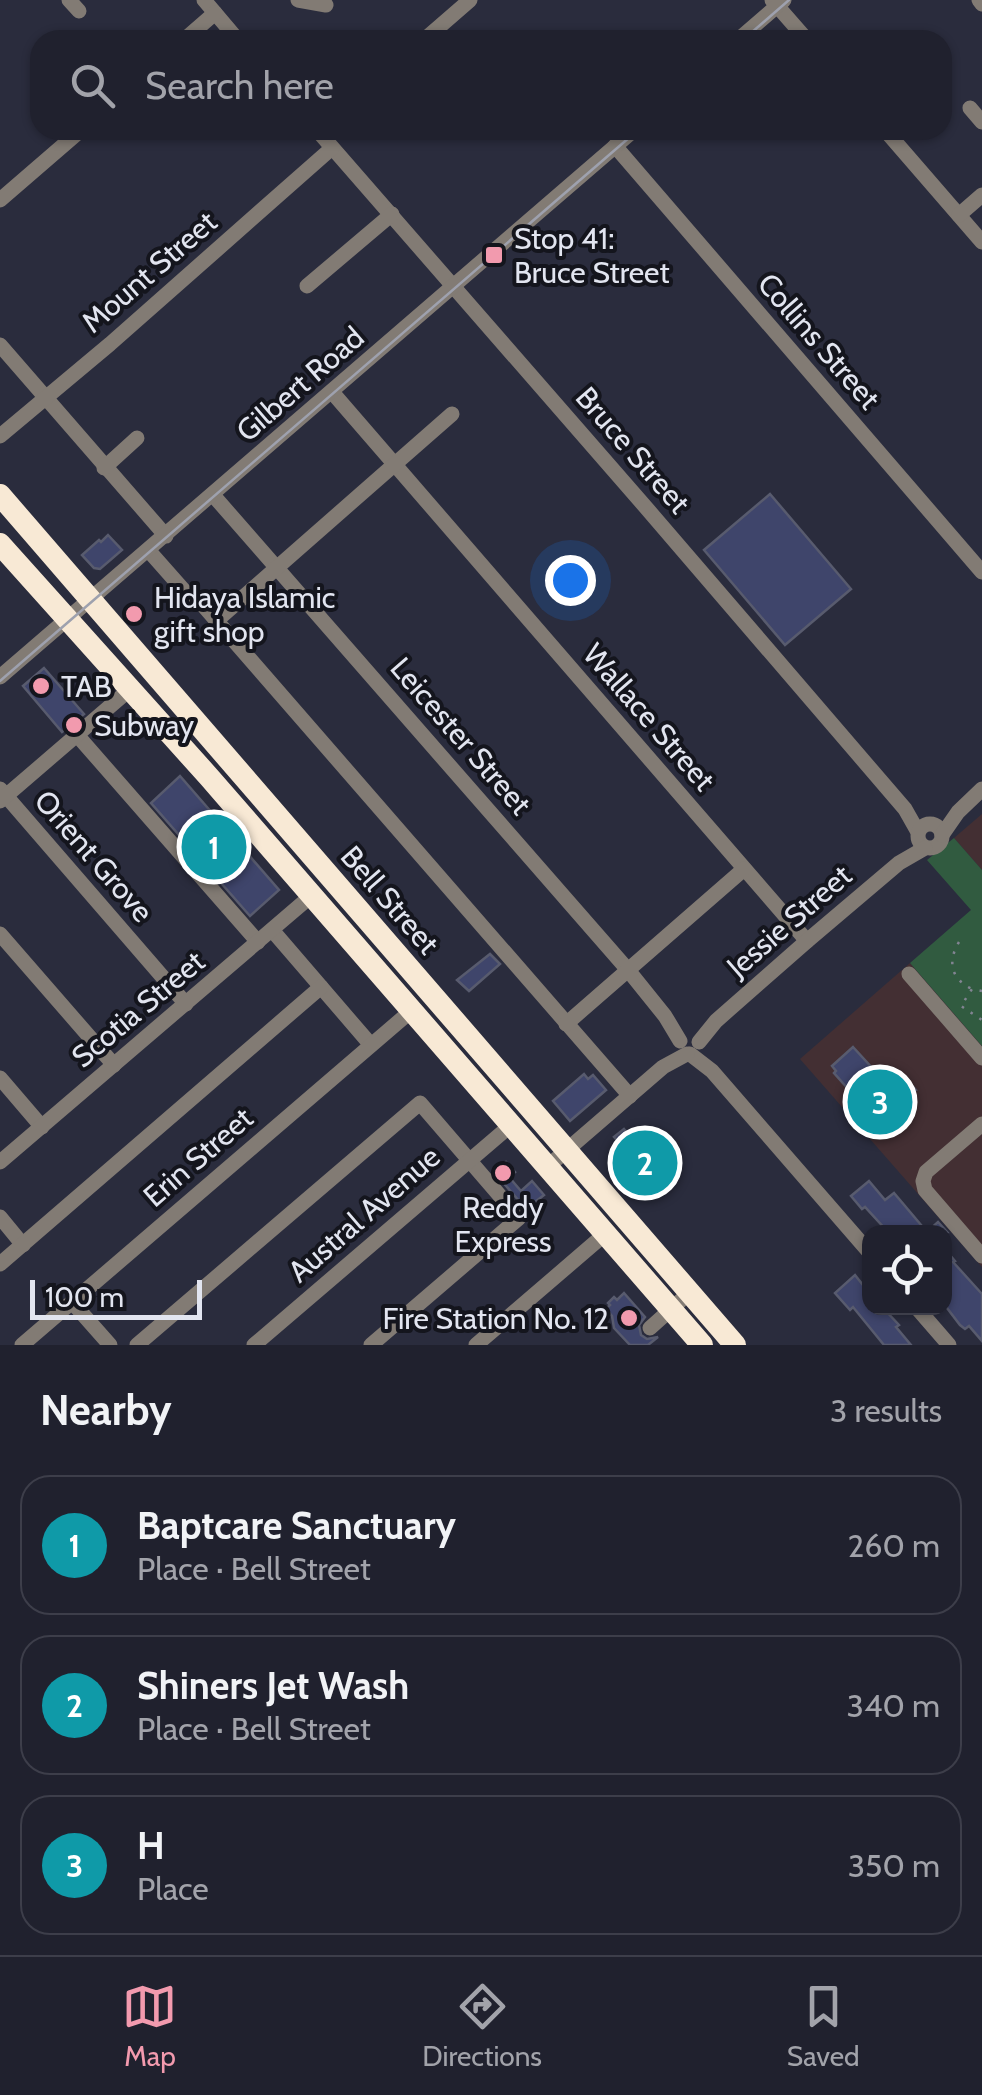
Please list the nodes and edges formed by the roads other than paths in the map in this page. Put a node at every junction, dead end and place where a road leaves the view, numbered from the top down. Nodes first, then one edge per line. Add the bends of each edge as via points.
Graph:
1 (298, 0) edge
2 (470, 0) edge
3 (778, 2) edge
4 (208, 4) edge
5 (326, 6) dead end
6 (191, 30) edge
7 (230, 30) edge
8 (436, 30) edge
9 (749, 30) edge
10 (799, 30) edge
11 (970, 108) dead end
12 (982, 122) edge
13 (69, 140) edge
14 (326, 140) edge
15 (622, 140) edge
16 (894, 140) edge
17 (615, 146) junction
18 (332, 148) junction
19 (982, 195) edge
20 (0, 200) edge
21 (392, 214) junction
22 (959, 216) junction
23 (982, 242) edge
24 (307, 286) dead end
25 (454, 286) junction
26 (0, 345) edge
27 (332, 392) junction
28 (46, 396) junction
29 (452, 414) dead end
30 (0, 436) edge
31 (138, 438) dead end
32 (394, 464) junction
33 (104, 468) junction
34 (0, 495) edge
35 (213, 495) junction
36 (166, 536) junction
37 (0, 544) edge
38 (149, 550) junction
39 (277, 566) junction
40 (982, 572) edge
41 (92, 600) junction
42 (66, 621) junction
43 (216, 621) junction
44 (0, 678) edge
45 (129, 690) junction
46 (77, 735) junction
47 (2, 795) edge
48 (980, 796) edge
49 (927, 833) junction
50 (744, 869) junction
51 (311, 896) junction
52 (272, 930) junction
53 (0, 934) edge
54 (808, 941) junction
55 (258, 942) junction
56 (628, 970) junction
57 (909, 974) dead end
58 (321, 987) junction
59 (186, 1004) junction
60 (411, 1010) junction
61 (566, 1024) junction
62 (689, 1044) junction
63 (371, 1045) junction
64 (982, 1058) edge
65 (114, 1066) junction
66 (0, 1078) edge
67 (630, 1096) junction
68 (982, 1124) edge
69 (510, 1126) junction
70 (42, 1127) junction
71 (566, 1151) junction
72 (470, 1160) junction
73 (0, 1162) edge
74 (546, 1168) junction
75 (0, 1218) edge
76 (605, 1234) junction
77 (862, 1244) edge
78 (23, 1245) junction
79 (982, 1256) edge
80 (0, 1264) edge
81 (689, 1293) junction
82 (72, 1302) junction
83 (671, 1310) junction
84 (922, 1315) edge
85 (650, 1328) dead end
86 (692, 1342) edge
87 (22, 1345) edge
88 (110, 1345) edge
89 (138, 1345) edge
90 (254, 1345) edge
91 (371, 1345) edge
92 (476, 1345) edge
93 (734, 1345) edge
94 (949, 1345) edge

1 - 5 street
2 - 8 street
3 - 9 street
3 - 10 street
4 - 6 street
4 - 7 street
11 - 12 street
13 - 20 street
14 - 18 street, Bruce Street
15 - 17 street, Gilbert Road
16 - 22 street
17 - 25 street, Gilbert Road
17 - 40 street, Collins Street
18 - 21 street, Bruce Street
18 - 28 street, Mount Street
19 - 22 street
21 - 24 street
21 - 25 street, Bruce Street
22 - 23 street
25 - 27 street, Gilbert Road
25 - 49 street, Bruce Street
26 - 28 street
27 - 32 street, Wallace Street
27 - 35 street, Gilbert Road
28 - 30 street, Mount Street
28 - 33 street
29 - 32 street
31 - 33 street
32 - 39 street
32 - 50 street, Wallace Street
33 - 36 street
34 - 41 highway, Bell Street
35 - 36 street, Gilbert Road
35 - 39 street, Leicester Street
36 - 38 street, Gilbert Road
37 - 42 highway, Bell Street
38 - 41 street, Gilbert Road
38 - 43 street
39 - 43 street
39 - 56 street, Leicester Street
41 - 42 street, Gilbert Road
41 - 71 highway, Bell Street
42 - 44 street, Gilbert Road
42 - 45 highway, Bell Street
43 - 61 street
45 - 46 street
45 - 51 highway, Bell Street
46 - 47 street
46 - 55 street
47 - 59 street, Orient Grove
48 - 49 street, Jessie Street
49 - 54 street, Jessie Street
50 - 54 street, Wallace Street
50 - 56 street
51 - 52 street, Scotia Street
51 - 60 highway, Bell Street
52 - 55 street, Scotia Street
52 - 58 street
53 - 65 street
54 - 62 street, Jessie Street
55 - 59 street, Scotia Street
56 - 61 street
56 - 62 street, Leicester Street
57 - 64 street
58 - 63 street
58 - 78 street
59 - 65 street, Scotia Street
60 - 63 street, Erin Street
60 - 69 highway, Bell Street
61 - 67 street
62 - 67 street, Jessie Street
62 - 77 street, Leicester Street
63 - 82 street, Erin Street
65 - 70 street, Scotia Street
66 - 70 street
67 - 71 street, Jessie Street
68 - 79 street via 923,1180
69 - 72 street, Austral Avenue
69 - 74 highway, Bell Street
70 - 73 street, Scotia Street
71 - 74 street, Jessie Street
71 - 81 highway, Bell Street
72 - 89 street via 420,1103
72 - 90 street, Austral Avenue
72 - 91 street via 520,1218
74 - 76 highway, Bell Street
75 - 78 street
76 - 83 highway, Bell Street
76 - 92 street
78 - 80 street
81 - 83 street
81 - 93 highway, Bell Street
82 - 87 street, Erin Street
82 - 88 street
83 - 85 street
83 - 86 highway, Bell Street
84 - 94 street

